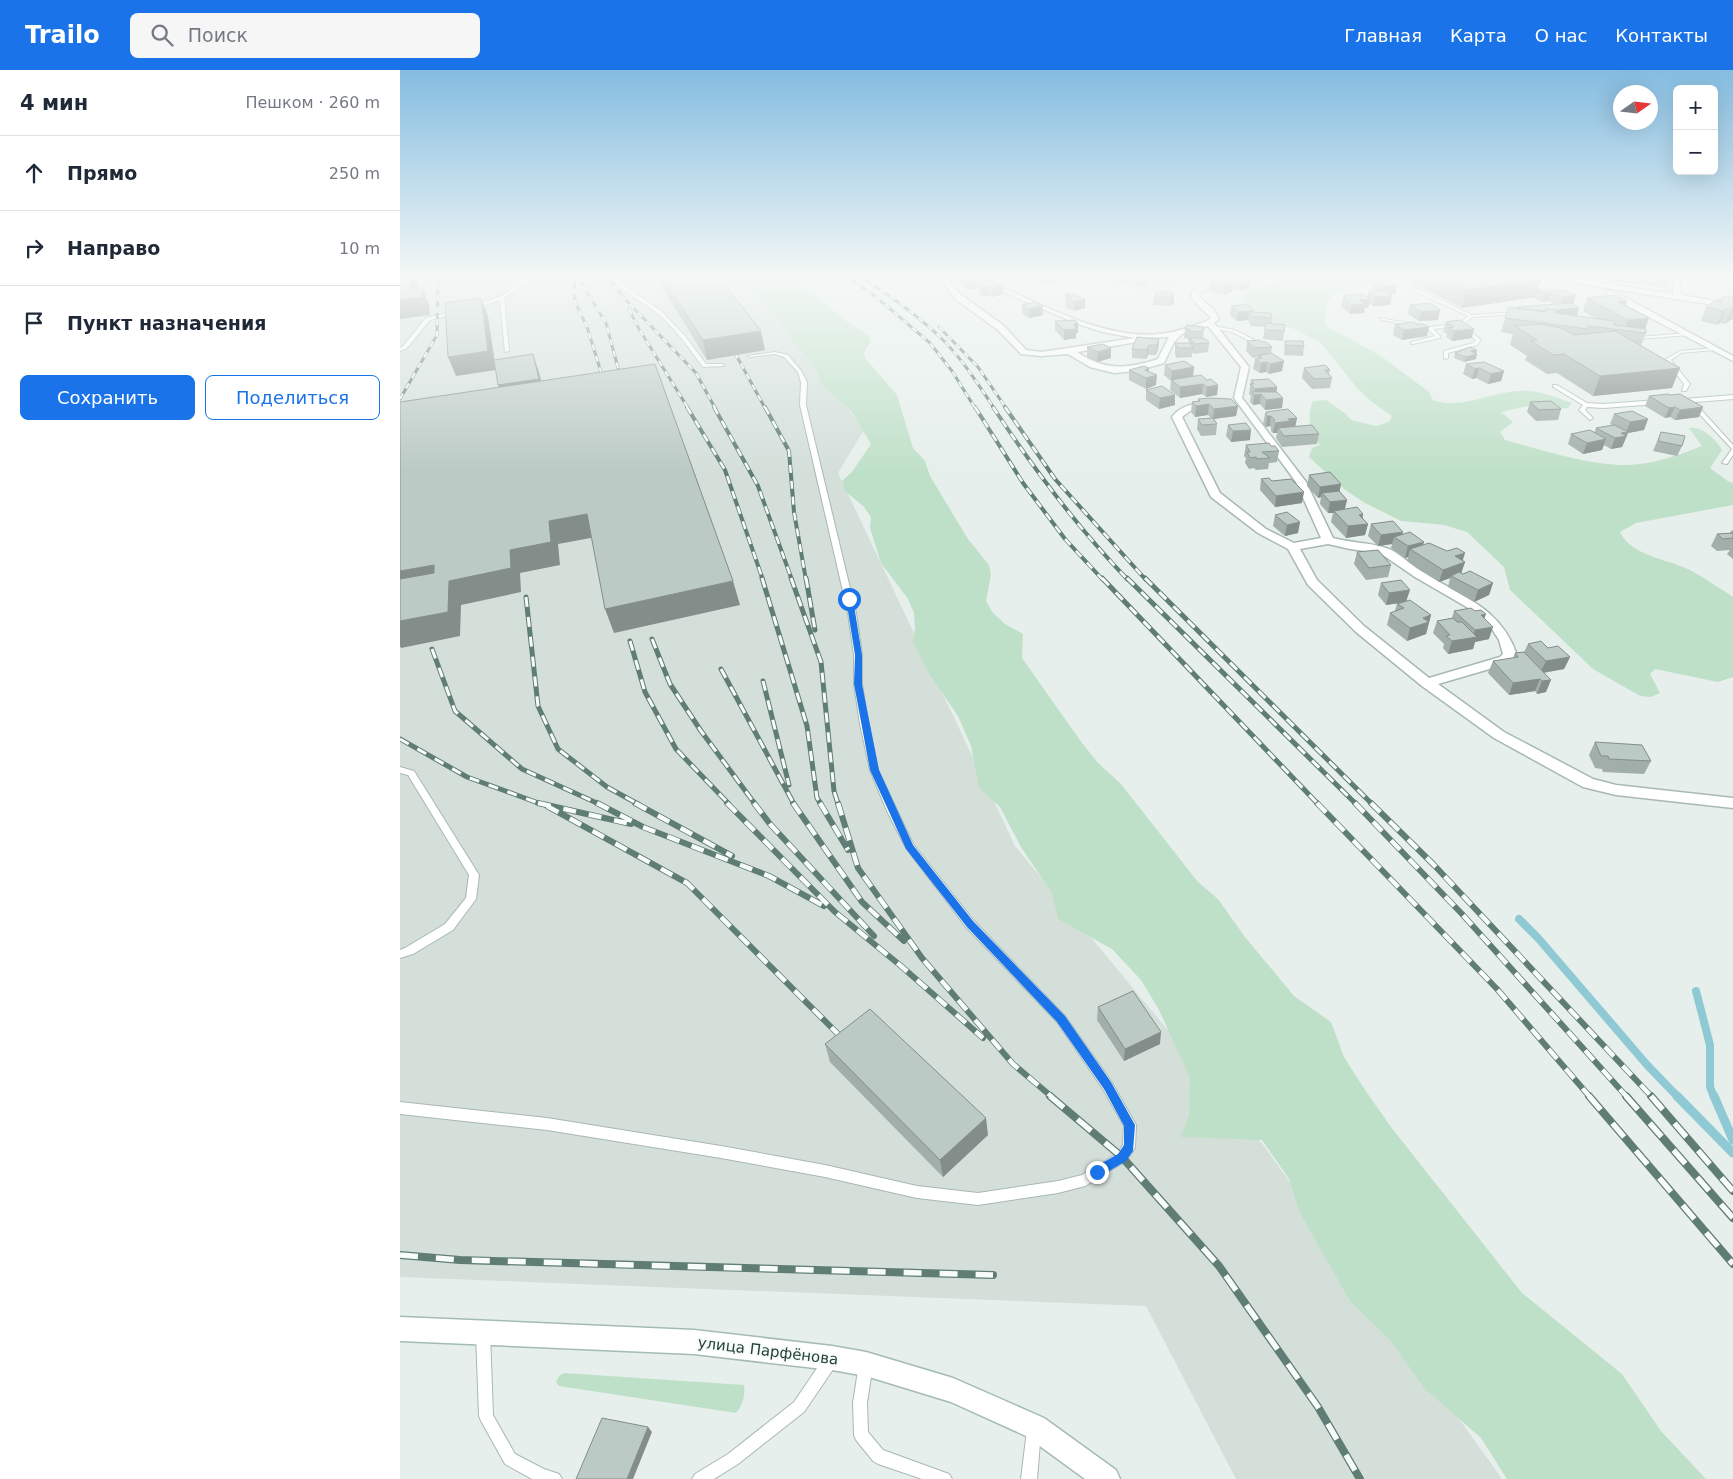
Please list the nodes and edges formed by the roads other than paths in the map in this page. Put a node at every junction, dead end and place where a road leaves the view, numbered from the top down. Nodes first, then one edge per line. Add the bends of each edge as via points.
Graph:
1 (410, 342) edge
2 (506, 342) edge
3 (686, 342) edge
4 (1014, 342) edge
5 (1124, 342) edge
6 (1170, 342) edge
7 (1225, 342) edge
8 (1256, 342) edge
9 (1417, 342) edge
10 (1477, 342) edge
11 (1700, 342) edge
12 (1412, 343) dead end
13 (1269, 348) edge
14 (1713, 349) junction
15 (400, 350) edge
16 (507, 351) dead end
17 (1070, 351) junction
18 (750, 356) dead end
19 (1446, 358) dead end
20 (1733, 359) edge
21 (722, 365) dead end
22 (1556, 386) dead end
23 (1684, 390) dead end
24 (1733, 397) edge
25 (1231, 400) junction
26 (1669, 400) edge
27 (1676, 401) edge
28 (1692, 402) junction
29 (1586, 405) junction
30 (1590, 418) dead end
31 (1733, 449) edge
32 (1726, 462) dead end
33 (1328, 540) junction
34 (1292, 547) junction
35 (1427, 683) junction
36 (400, 770) edge
37 (1733, 803) edge
38 (400, 954) edge
39 (400, 1108) edge
40 (400, 1329) edge
41 (483, 1333) junction
42 (832, 1358) junction
43 (866, 1364) junction
44 (1035, 1428) junction
45 (554, 1479) edge
46 (700, 1479) edge
47 (944, 1479) edge
48 (1029, 1479) edge
49 (1107, 1479) edge

1 - 15 lane
2 - 16 lane
3 - 21 lane via 704,366
4 - 17 street via 1024,352
5 - 17 street
6 - 17 street via 1161,361 1130,371 1098,368
7 - 25 street via 1245,367
8 - 13 lane
9 - 12 lane
10 - 19 lane via 1446,352
11 - 14 street
14 - 20 street
14 - 23 lane via 1680,352 1668,360 1687,384
18 - 39 lane via 775,353 786,356 804,382 803,405 852,613 864,724 874,770 892,811 909,846 970,924 1061,1019 1107,1085 1130,1125 1129,1147 1122,1158 1085,1180 978,1199 917,1192 721,1152 547,1124
22 - 29 lane
24 - 28 lane
25 - 33 street via 1301,482
25 - 34 street via 1186,410 1176,417 1215,495 1262,531
26 - 29 lane
27 - 28 lane
28 - 31 lane
29 - 30 lane via 1582,410
31 - 32 lane
33 - 34 street
33 - 35 street via 1392,555 1420,576 1478,610 1502,634 1510,655 1505,660
34 - 35 street via 1312,582 1360,629
35 - 37 street via 1499,735 1588,783 1616,790
36 - 38 lane via 411,773 474,875 471,899 449,928
40 - 41 street, улица Парфёнова
41 - 42 street, улица Парфёнова via 694,1342
41 - 45 lane via 486,1416 510,1459
42 - 43 street, улица Парфёнова
42 - 46 lane via 799,1407 733,1459
43 - 44 street, улица Парфёнова via 953,1390
43 - 47 lane via 860,1403 861,1435 878,1456
44 - 48 lane
44 - 49 street, улица Парфёнова

